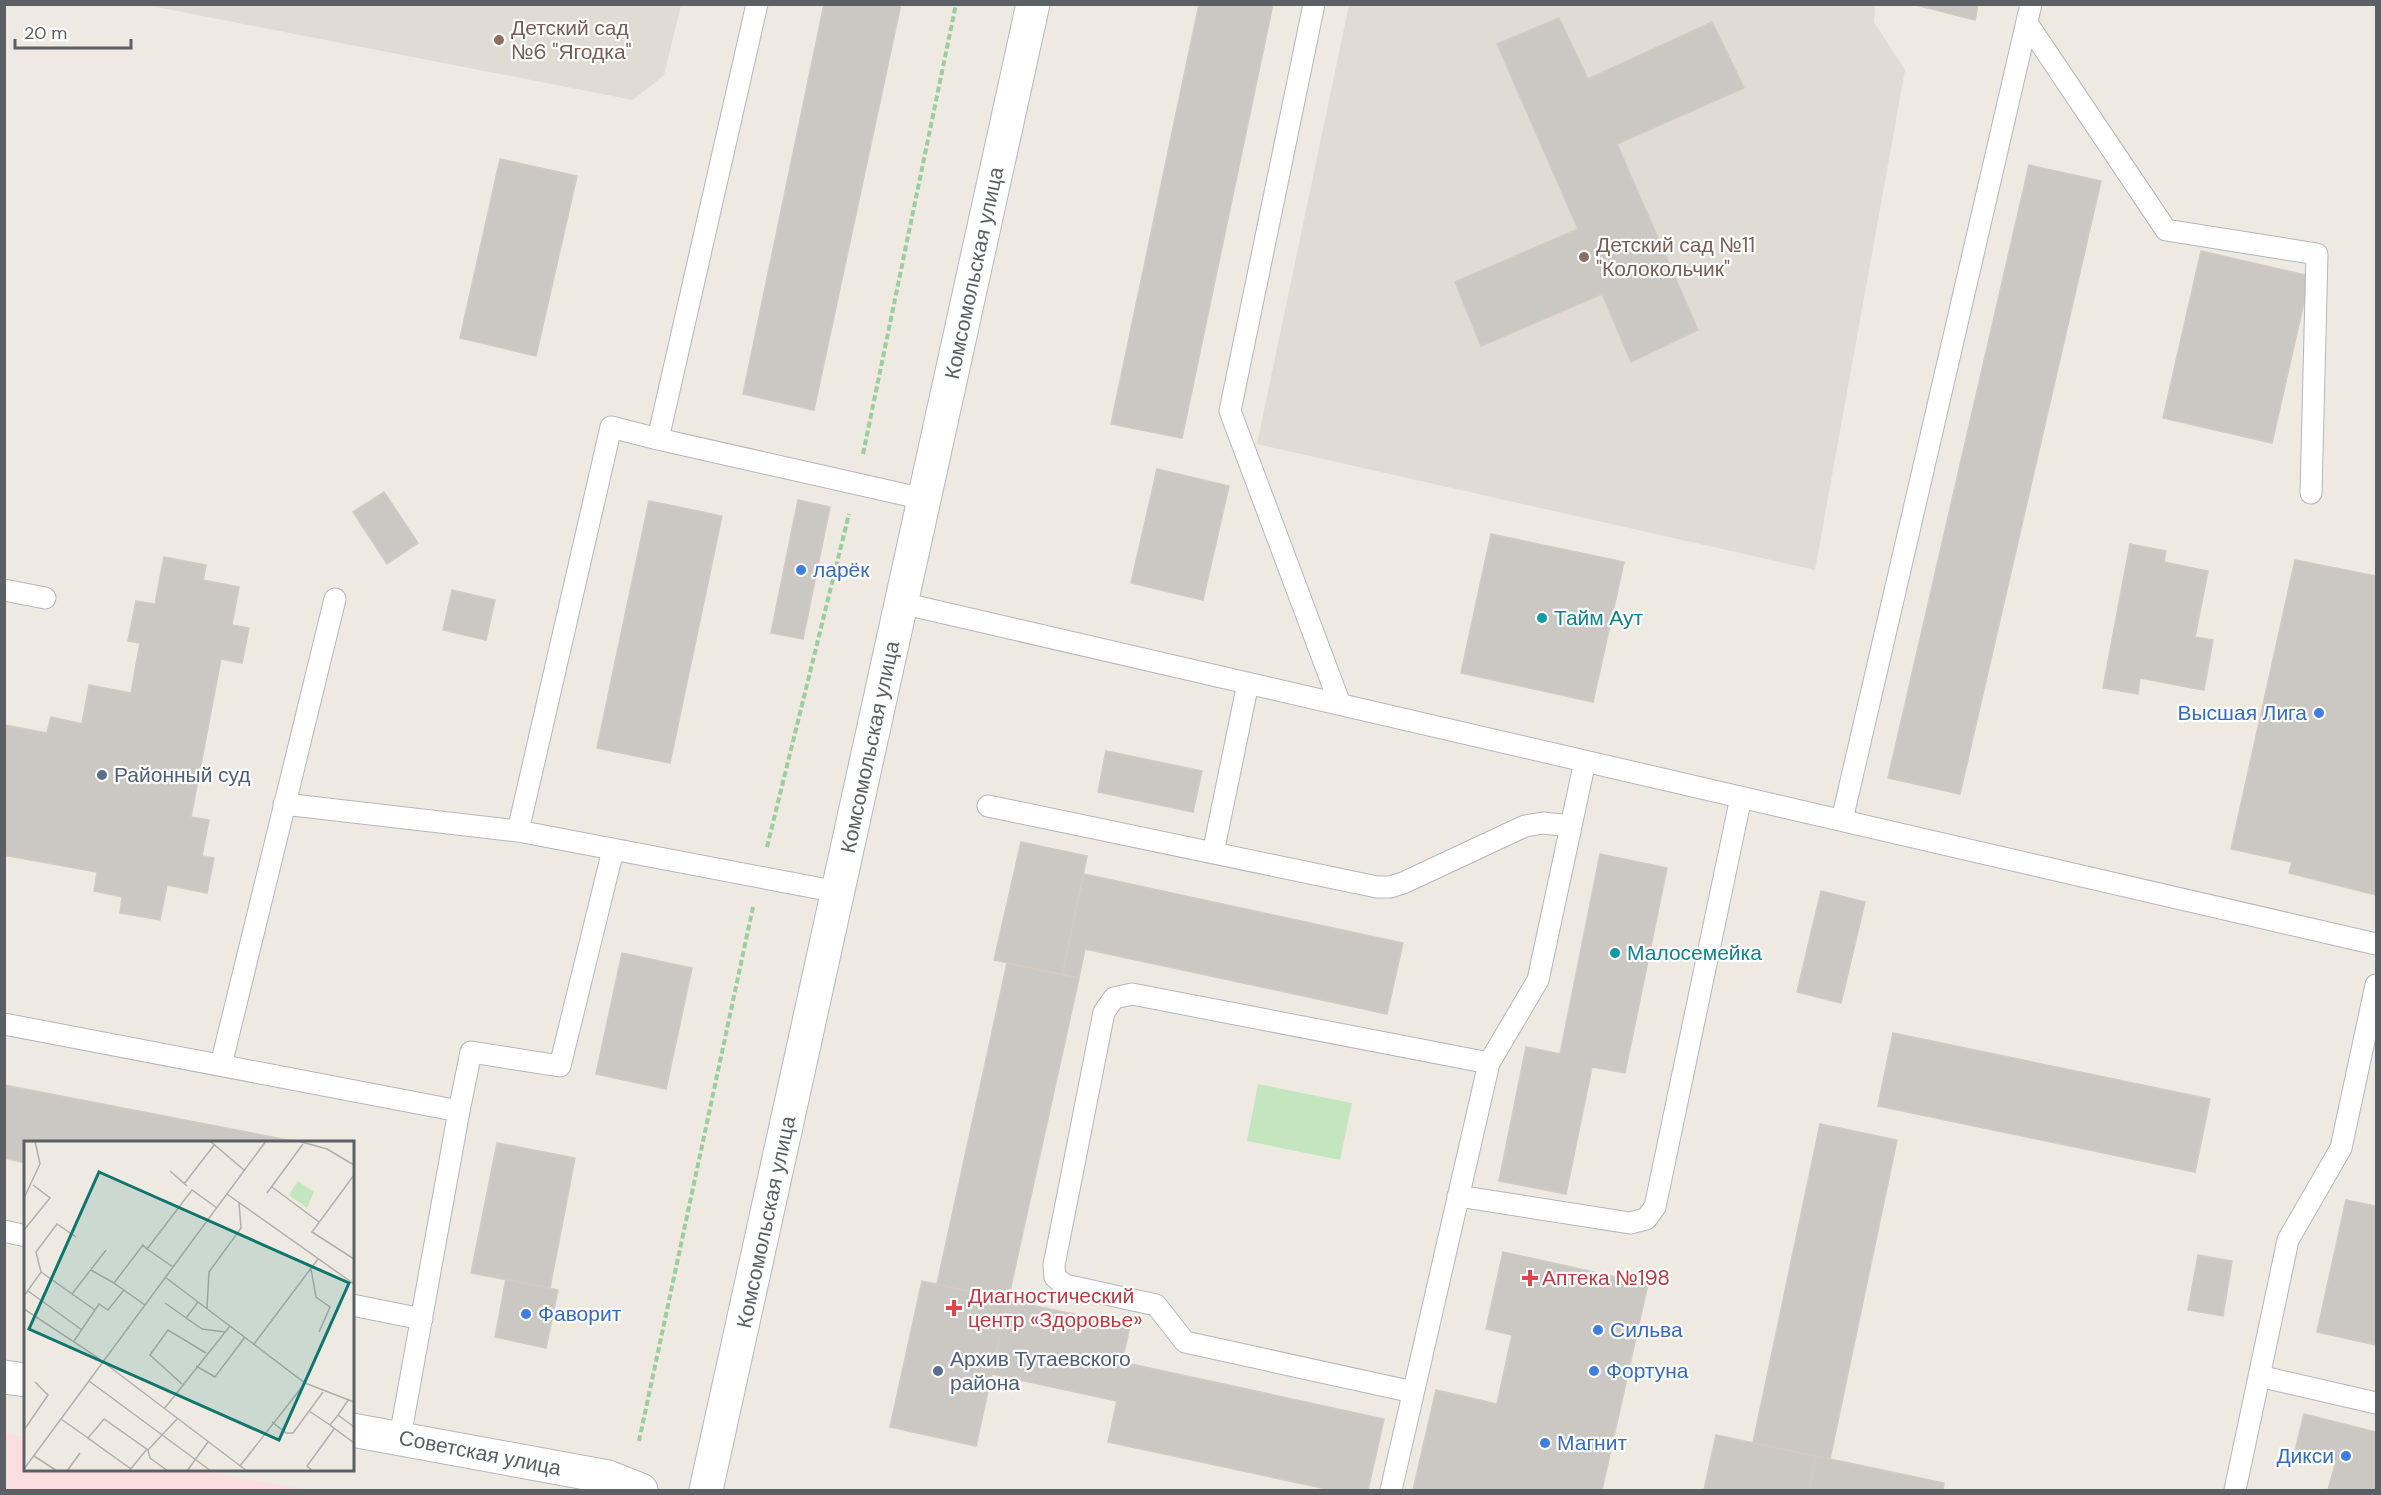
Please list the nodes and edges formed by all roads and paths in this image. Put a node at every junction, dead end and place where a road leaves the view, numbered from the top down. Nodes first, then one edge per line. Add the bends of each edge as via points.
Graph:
1 (757, 4) edge
2 (956, 4) edge
3 (1033, 4) edge
4 (1314, 4) edge
5 (2029, 14) edge
6 (658, 439) junction
7 (856, 484) junction
8 (2311, 493) dead end
9 (924, 499) junction
10 (4, 590) edge
11 (45, 598) dead end
12 (335, 599) dead end
13 (901, 603) junction
14 (1248, 683) junction
15 (1340, 704) junction
16 (1585, 761) junction
17 (1742, 797) junction
18 (284, 804) junction
19 (988, 806) dead end
20 (1842, 820) junction
21 (1571, 826) junction
22 (518, 831) junction
23 (613, 850) junction
24 (1213, 853) junction
25 (760, 877) junction
26 (838, 892) junction
27 (2376, 944) edge
28 (2376, 985) edge
29 (4, 1024) edge
30 (1489, 1063) junction
31 (220, 1065) junction
32 (459, 1111) junction
33 (1458, 1196) junction
34 (4, 1231) edge
35 (24, 1236) edge
36 (354, 1305) edge
37 (422, 1319) junction
38 (2259, 1376) junction
39 (4, 1377) edge
40 (24, 1380) edge
41 (1413, 1392) junction
42 (2376, 1403) edge
43 (354, 1430) edge
44 (400, 1437) junction
45 (639, 1441) dead end
46 (641, 1491) edge
47 (706, 1491) edge
48 (1391, 1491) edge
49 (2235, 1491) edge

1 - 6 lane
2 - 7 path
3 - 9 main road, Комсомольская улица
4 - 15 lane via 1230,411
5 - 8 lane via 2166,230 2317,254
5 - 20 lane
6 - 7 lane
6 - 22 lane via 611,427
7 - 9 lane
7 - 25 path
9 - 13 main road, Комсомольская улица
10 - 11 lane
12 - 18 lane
13 - 14 lane
13 - 26 main road, Комсомольская улица
14 - 15 lane
14 - 24 lane
15 - 16 lane
16 - 17 lane
16 - 21 lane
17 - 20 lane
17 - 33 lane via 1654,1207 1646,1219 1630,1223
18 - 22 lane
18 - 31 lane
19 - 24 lane
20 - 27 lane
21 - 24 lane via 1525,826 1390,887
21 - 30 lane via 1538,980
22 - 23 lane
23 - 25 lane
23 - 32 lane via 560,1066 471,1052
25 - 26 lane
25 - 45 path
26 - 47 main road, Комсомольская улица
28 - 38 lane via 2341,1148 2288,1240
29 - 31 lane
30 - 33 lane
30 - 41 lane via 1132,994 1114,998 1104,1012 1054,1265 1055,1277 1065,1285 1156,1305 1185,1342
31 - 32 lane
32 - 37 lane
33 - 41 lane
34 - 35 lane
36 - 37 lane
37 - 44 lane
38 - 42 lane
38 - 49 lane
39 - 40 main road
41 - 48 lane
43 - 44 main road, Советская улица
44 - 46 main road, Советская улица via 608,1478

